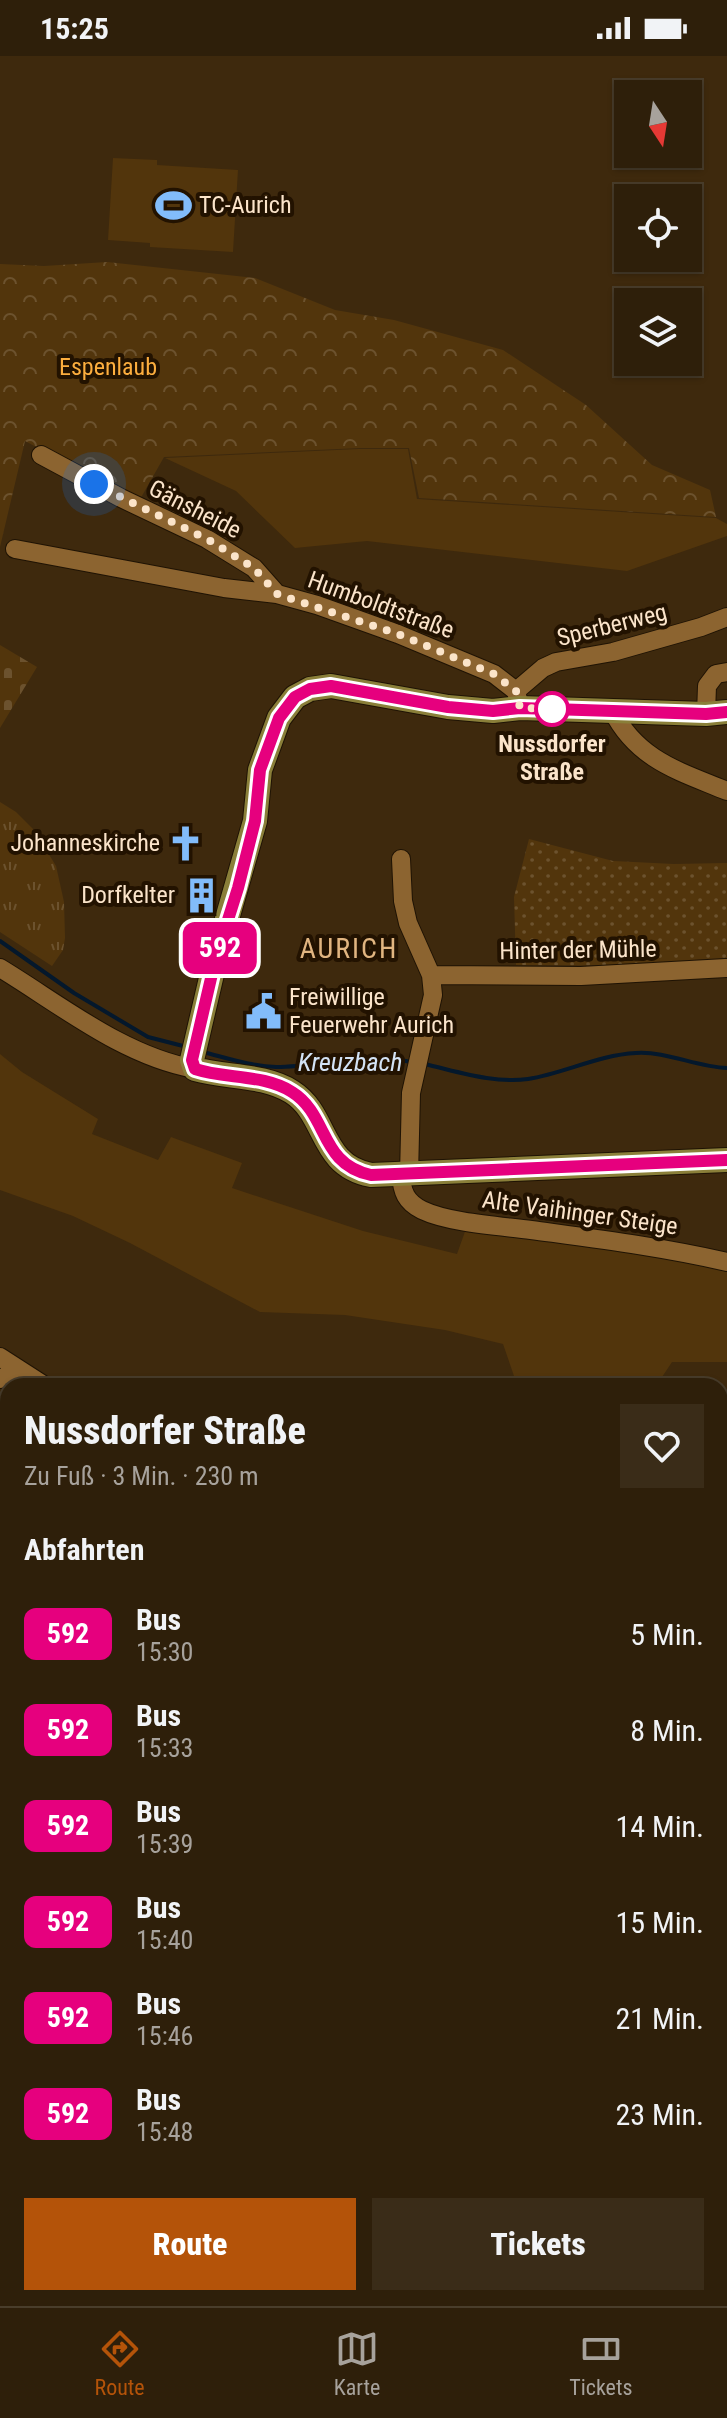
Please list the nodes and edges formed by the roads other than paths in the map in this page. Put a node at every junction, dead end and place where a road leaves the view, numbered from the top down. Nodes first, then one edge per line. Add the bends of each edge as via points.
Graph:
1 (41, 455) dead end
2 (15, 549) dead end
3 (277, 594) junction
4 (727, 617) edge
5 (727, 672) edge
6 (518, 700) junction
7 (612, 710) junction
8 (716, 713) edge
9 (727, 791) edge
10 (401, 859) dead end
11 (0, 968) edge
12 (726, 968) edge
13 (431, 975) junction
14 (194, 1057) junction
15 (727, 1160) edge
16 (405, 1175) junction
17 (727, 1262) edge
18 (0, 1357) edge
19 (18, 1370) junction
20 (2, 1378) edge
21 (32, 1378) edge

1 - 3 street, Gänsheide via 207,539 254,568
2 - 3 street, Humboldtstraße
3 - 6 street, Humboldtstraße via 412,639 494,674
4 - 6 street, Sperberweg via 613,652 556,662 543,668
5 - 8 street via 716,674 707,686
6 - 7 main road
6 - 14 main road via 478,710 331,686 295,697 279,718 260,770 255,821
7 - 8 main road
7 - 9 street via 631,741 659,761
10 - 13 street via 408,923
11 - 14 street via 158,1060
12 - 13 street, Hinter der Mühle
13 - 16 street via 433,995 409,1112
14 - 16 main road via 211,1074 261,1080 293,1092 342,1162 364,1174
15 - 16 main road
16 - 17 street, Alte Vaihinger Steige via 402,1190 409,1201 432,1214 652,1245
18 - 19 street
19 - 20 street
19 - 21 street

